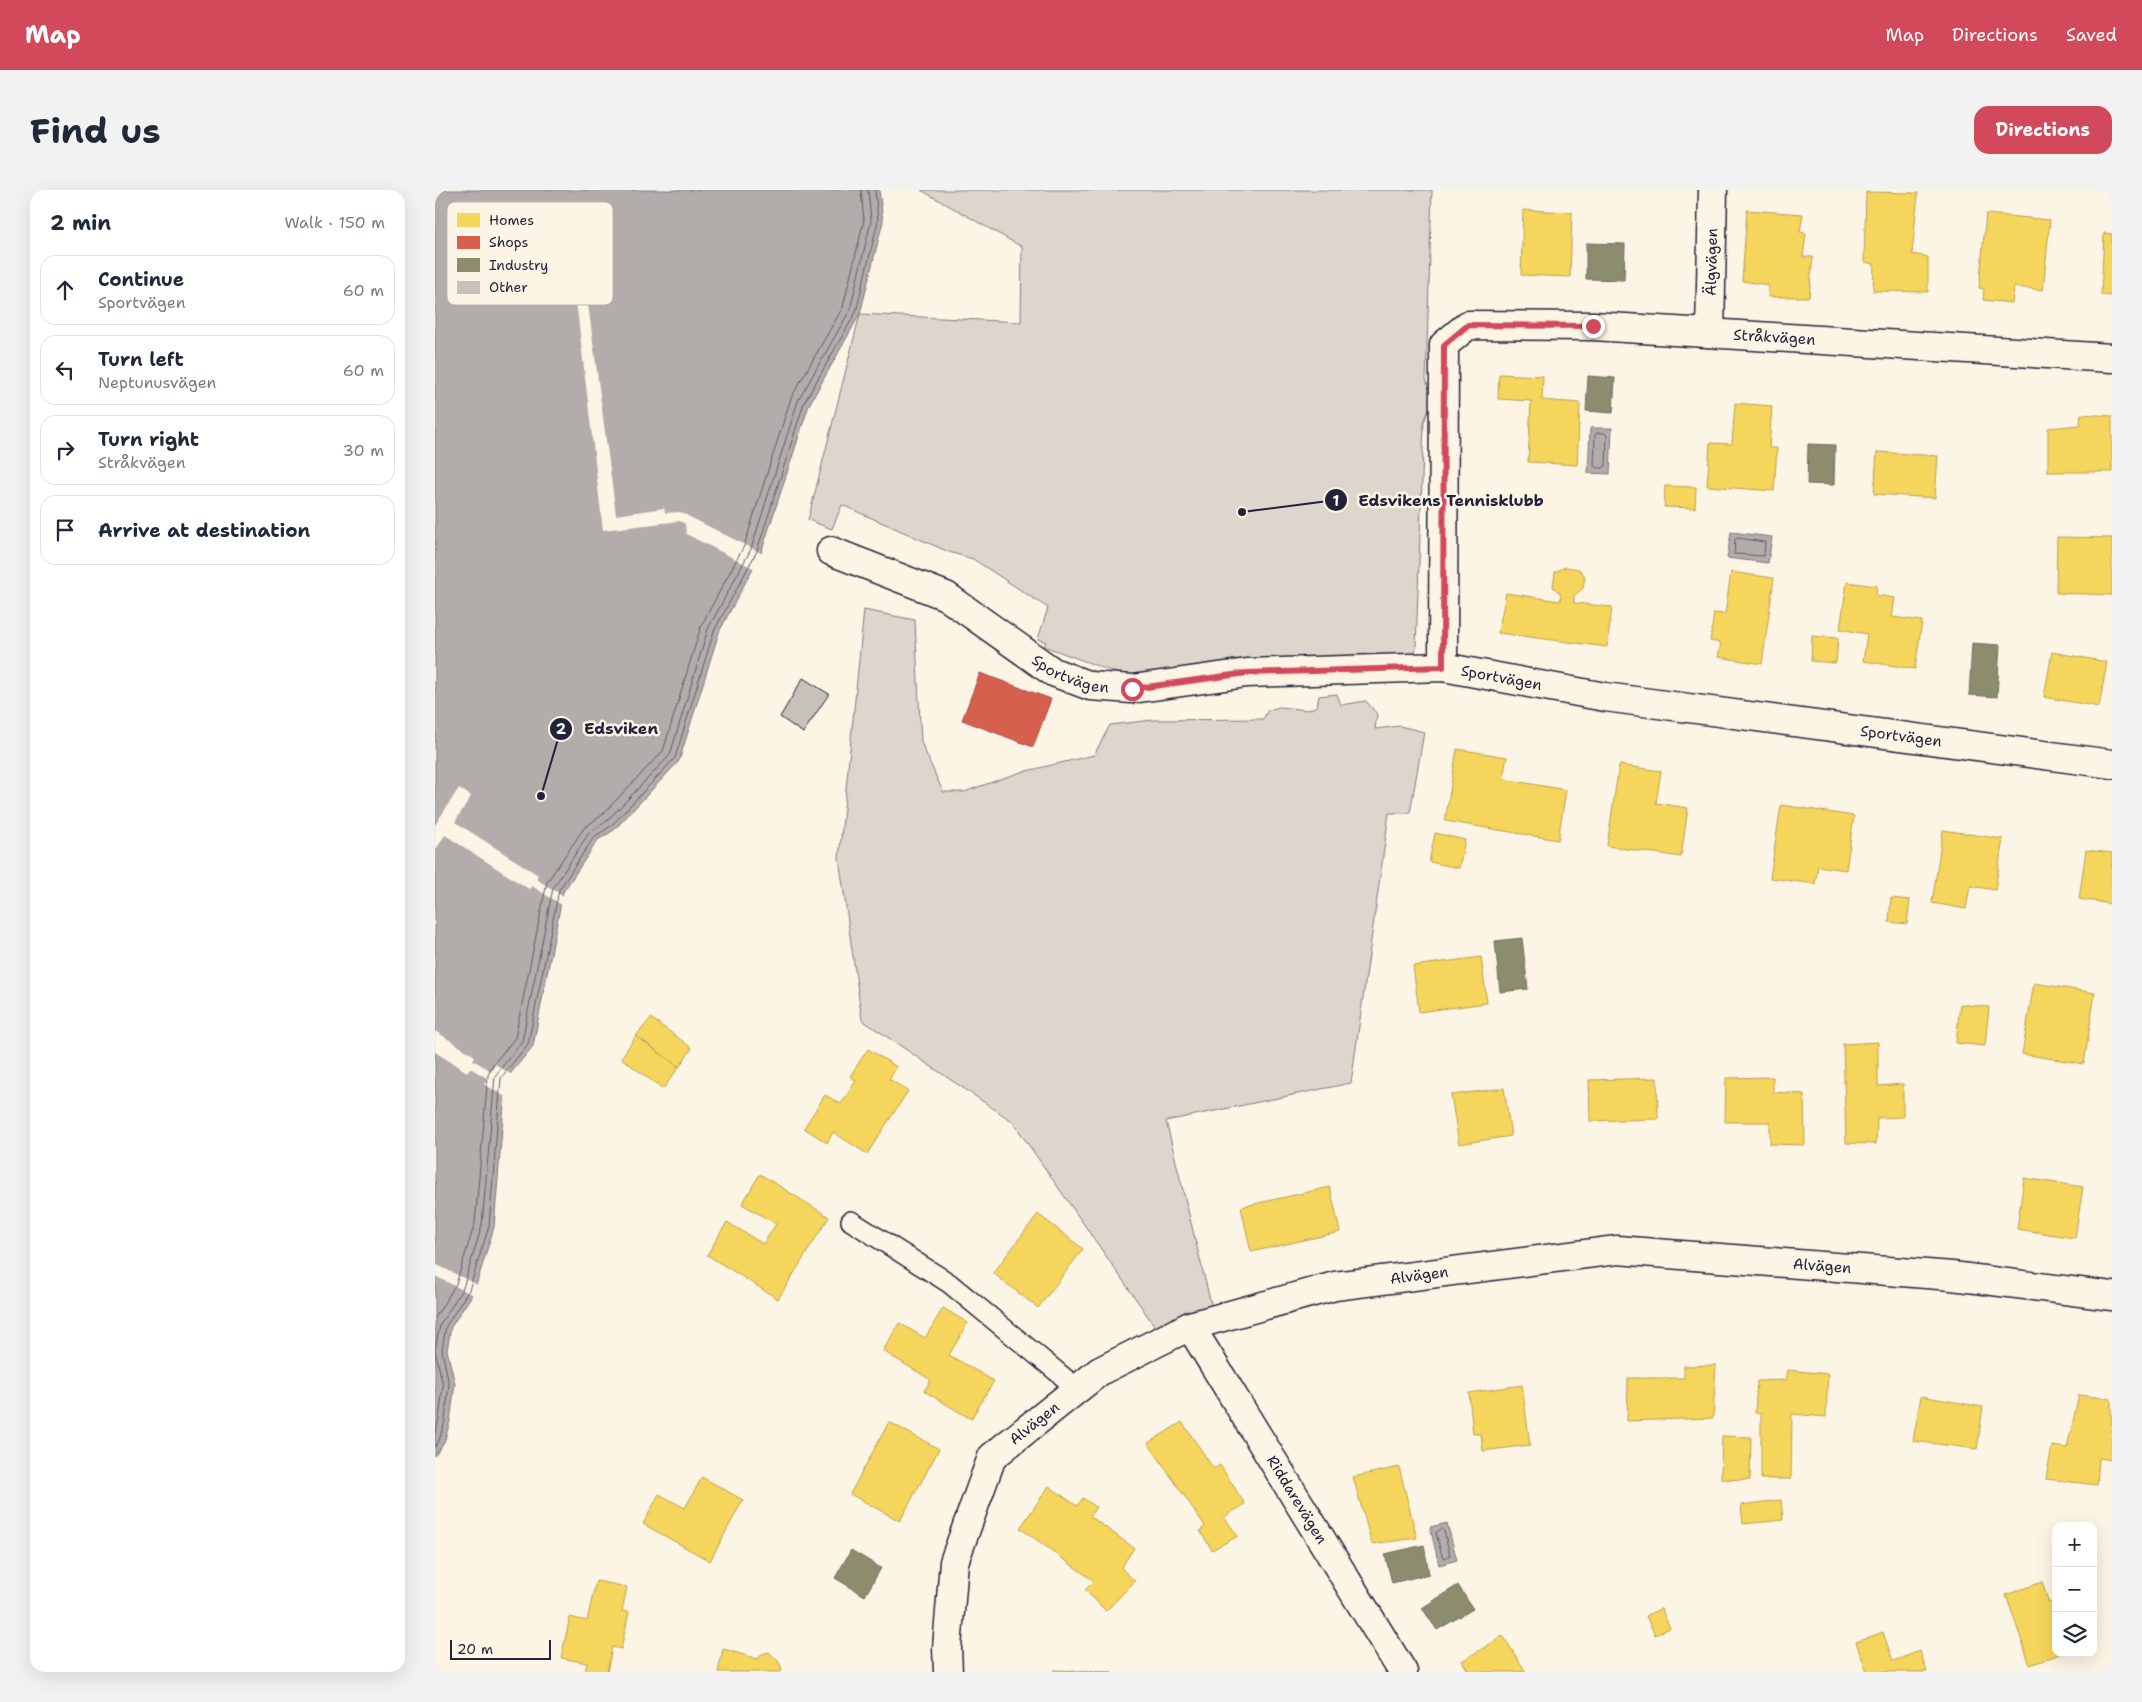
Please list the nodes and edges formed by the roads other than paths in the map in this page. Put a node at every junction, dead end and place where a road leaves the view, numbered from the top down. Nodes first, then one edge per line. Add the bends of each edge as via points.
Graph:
1 (1713, 190) edge
2 (1710, 332) junction
3 (2112, 358) edge
4 (831, 552) dead end
5 (1443, 667) junction
6 (2112, 764) edge
7 (851, 1221) dead end
8 (2112, 1296) edge
9 (1190, 1326) junction
10 (1078, 1389) junction
11 (947, 1672) edge
12 (1403, 1672) edge

1 - 2 street, Älgvägen
2 - 3 street, Stråkvägen
2 - 5 street, Stråkvägen via 1593,326 1468,325 1444,345
4 - 5 street, Sportvägen via 946,596 1053,672 1090,686 1132,689 1247,673
5 - 6 street, Sportvägen via 1605,697
7 - 10 lane via 949,1283
8 - 9 street, Alvägen via 1952,1276 1617,1250 1335,1286
9 - 10 street, Alvägen via 1100,1371
9 - 12 street, Riddarevägen
10 - 11 street, Alvägen via 992,1458 954,1562

